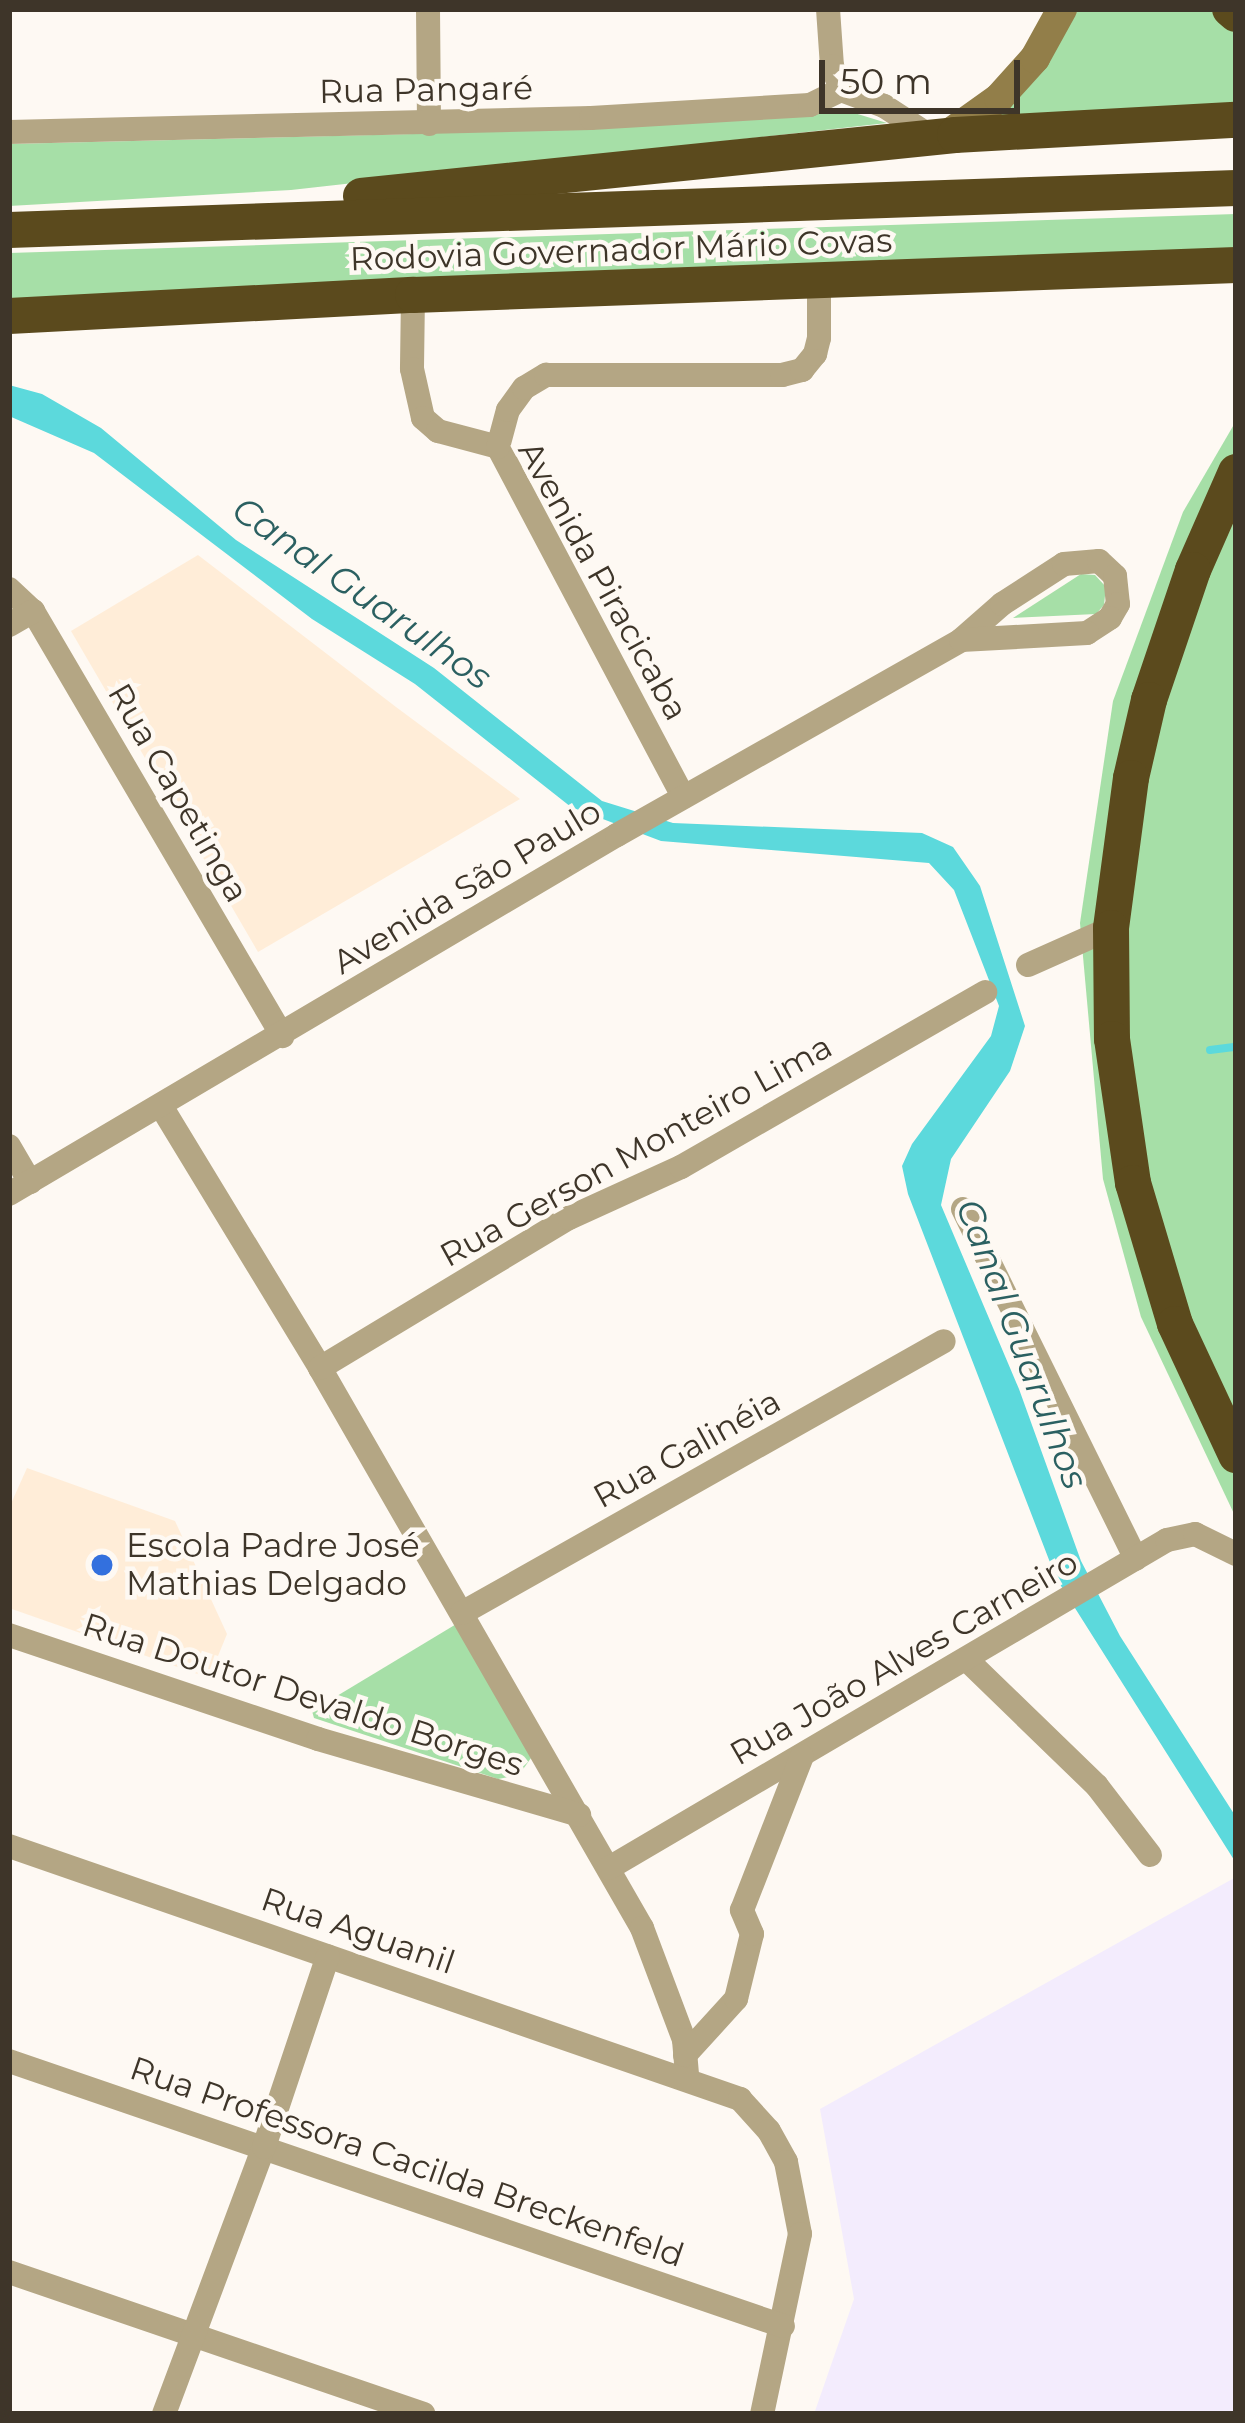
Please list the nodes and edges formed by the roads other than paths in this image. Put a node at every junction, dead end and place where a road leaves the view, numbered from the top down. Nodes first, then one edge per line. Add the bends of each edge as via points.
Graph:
1 (428, 9) edge
2 (828, 9) edge
3 (1061, 9) edge
4 (841, 90) junction
5 (1236, 120) edge
6 (430, 124) junction
7 (9, 132) edge
8 (939, 137) junction
9 (1236, 188) edge
10 (177, 224) junction
11 (9, 230) edge
12 (1236, 265) edge
13 (819, 283) junction
14 (413, 295) junction
15 (9, 316) edge
16 (498, 447) junction
17 (1236, 472) edge
18 (9, 589) edge
19 (33, 611) junction
20 (9, 625) edge
21 (961, 640) junction
22 (683, 797) junction
23 (1111, 928) junction
24 (1028, 965) dead end
25 (985, 992) dead end
26 (282, 1036) junction
27 (161, 1106) junction
28 (9, 1146) edge
29 (20, 1188) edge
30 (963, 1209) dead end
31 (944, 1342) dead end
32 (320, 1368) junction
33 (1236, 1455) edge
34 (1236, 1554) edge
35 (1136, 1559) junction
36 (462, 1613) junction
37 (9, 1635) edge
38 (966, 1659) junction
39 (802, 1756) junction
40 (579, 1815) junction
41 (9, 1846) edge
42 (1150, 1855) dead end
43 (609, 1868) junction
44 (328, 1956) junction
45 (9, 2061) edge
46 (686, 2066) junction
47 (264, 2147) junction
48 (9, 2272) edge
49 (783, 2326) junction
50 (192, 2335) junction
51 (164, 2414) edge
52 (423, 2414) edge
53 (762, 2414) edge

1 - 6 street
2 - 4 street
3 - 8 main road via 1035,58 999,98
4 - 6 street, Rua Pangaré via 810,105
4 - 8 street
5 - 8 highway
6 - 7 street, Rua Pangaré
8 - 10 highway via 430,186
9 - 10 highway, Rodovia Governador Mário Covas
10 - 11 highway, Rodovia Governador Mário Covas
12 - 13 highway, Rodovia Governador Mário Covas
13 - 14 highway, Rodovia Governador Mário Covas
13 - 16 street via 818,338 802,370 546,375 508,410
14 - 15 highway, Rodovia Governador Mário Covas
14 - 16 street, Avenida Piracicaba via 412,369 423,418 438,431
16 - 22 street, Avenida Piracicaba
17 - 23 highway via 1192,570 1149,700
18 - 19 street, Rua Capetinga
19 - 20 street
19 - 26 street, Rua Capetinga
21 - 21 street, Avenida São Paulo via 1087,632 1118,604 1115,576 1099,561 1064,564
21 - 22 street, Avenida São Paulo
22 - 26 street, Avenida São Paulo
23 - 24 street
23 - 33 highway via 1112,1039 1133,1183 1175,1324
25 - 32 street, Rua Gerson Monteiro Lima via 701,1156 569,1218
26 - 27 street, Avenida São Paulo
27 - 29 street, Avenida São Paulo
27 - 32 street
28 - 29 street
30 - 35 street
31 - 36 street, Rua Galinéia
32 - 36 street
34 - 35 street, Rua João Alves Carneiro via 1195,1534
35 - 38 street, Rua João Alves Carneiro
36 - 40 street
37 - 40 street, Rua Doutor Devaldo Borges via 318,1739
38 - 39 street, Rua João Alves Carneiro
38 - 42 street via 1097,1786
39 - 43 street, Rua João Alves Carneiro
39 - 46 street via 742,1910 752,1934 736,1999
40 - 43 street
41 - 44 street, Rua Aguanil
43 - 46 street via 642,1928
44 - 46 street, Rua Aguanil
44 - 47 street
45 - 47 street, Rua Professora Cacilda Breckenfeld
46 - 49 street, Rua Aguanil via 740,2099 786,2162 800,2234
47 - 49 street, Rua Professora Cacilda Breckenfeld
47 - 50 street
48 - 50 street
49 - 53 street, Rua Aguanil
50 - 51 street
50 - 52 street

